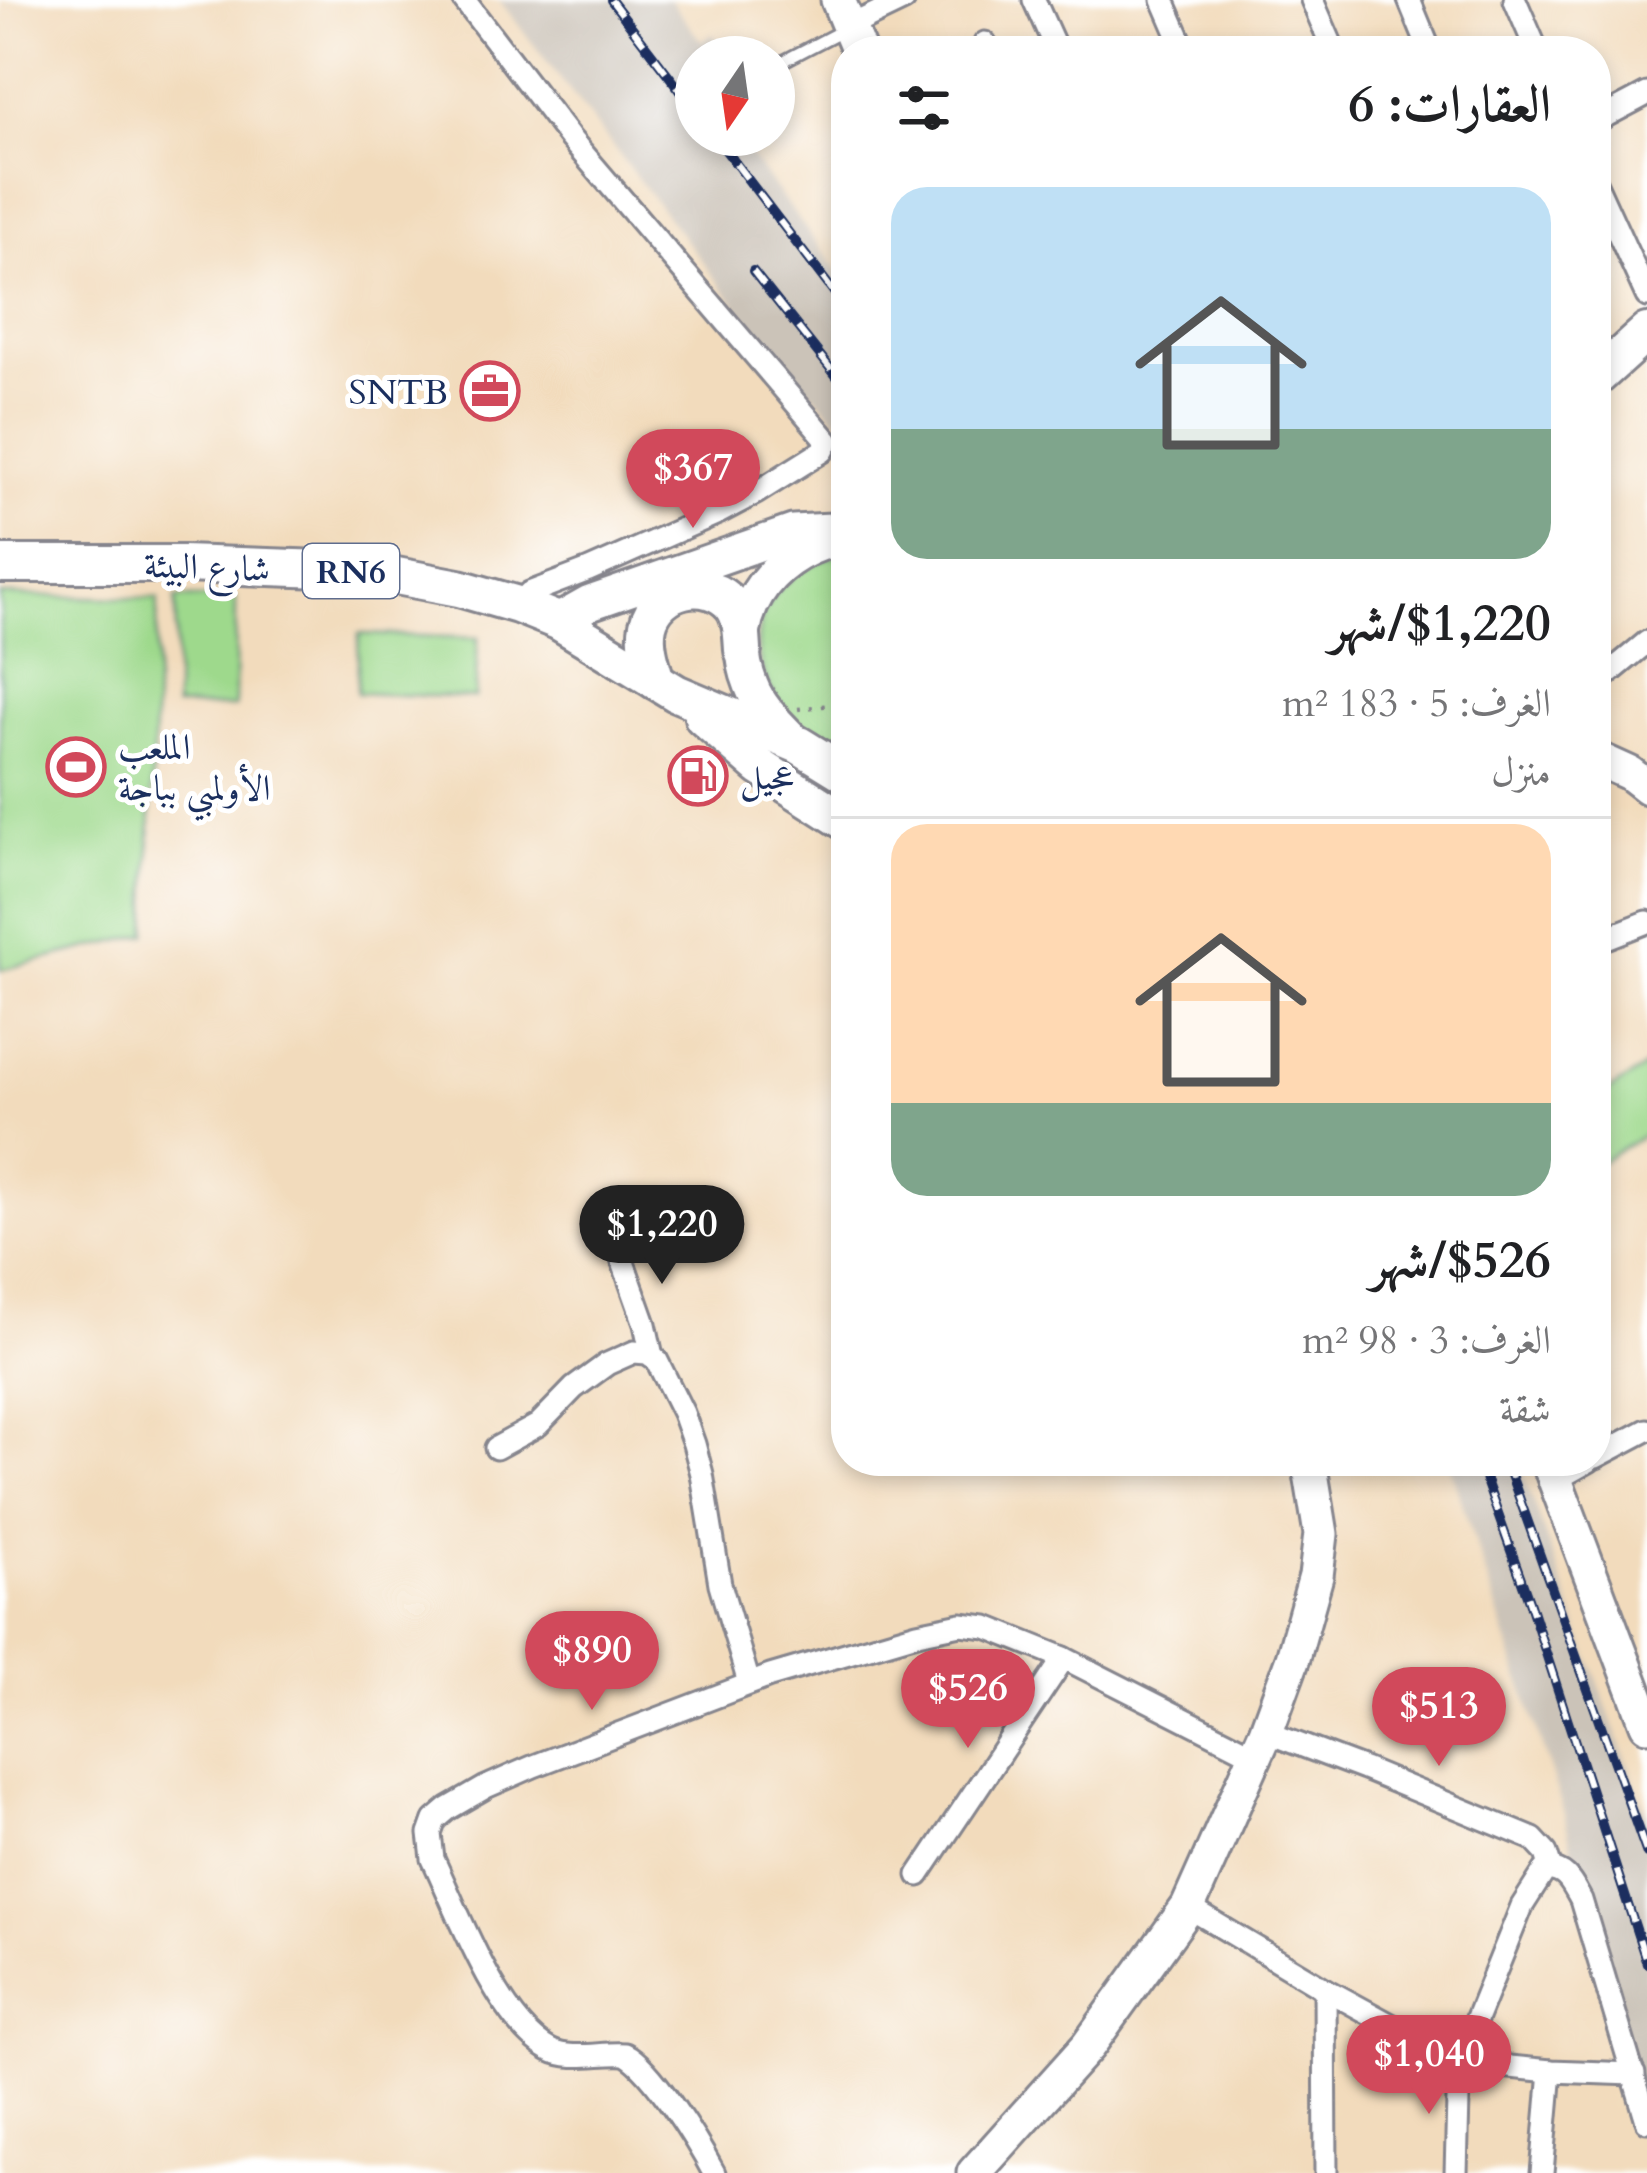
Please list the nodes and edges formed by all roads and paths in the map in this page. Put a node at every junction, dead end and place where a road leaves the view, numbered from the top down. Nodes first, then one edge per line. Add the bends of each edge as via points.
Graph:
1 (464, 0) edge
2 (904, 0) edge
3 (1034, 0) edge
4 (1163, 0) edge
5 (1312, 0) edge
6 (1409, 0) edge
7 (1515, 0) edge
8 (849, 26) edge
9 (1050, 36) edge
10 (1179, 36) edge
11 (1328, 36) edge
12 (1424, 36) edge
13 (1531, 36) edge
14 (795, 55) edge
15 (1647, 94) edge
16 (1611, 113) edge
17 (1611, 217) edge
18 (1647, 296) edge
19 (1647, 332) edge
20 (1611, 364) edge
21 (831, 530) edge
22 (678, 532) junction
23 (831, 540) edge
24 (0, 564) edge
25 (681, 581) junction
26 (518, 605) junction
27 (558, 621) junction
28 (1647, 642) edge
29 (743, 650) junction
30 (1611, 672) edge
31 (674, 694) junction
32 (831, 705) edge
33 (782, 711) dead end
34 (799, 745) junction
35 (1611, 764) edge
36 (1641, 776) edge
37 (831, 781) edge
38 (831, 789) edge
39 (1647, 922) edge
40 (1611, 936) edge
41 (613, 1234) dead end
42 (652, 1356) junction
43 (1647, 1430) edge
44 (496, 1448) dead end
45 (1611, 1449) edge
46 (1311, 1476) edge
47 (1554, 1476) edge
48 (1064, 1658) junction
49 (1636, 1662) edge
50 (749, 1684) junction
51 (1647, 1724) edge
52 (1261, 1744) junction
53 (1551, 1869) junction
54 (920, 1875) dead end
55 (1188, 1907) junction
56 (1325, 1989) junction
57 (1459, 2062) junction
58 (1551, 2071) junction
59 (1634, 2074) junction
60 (1647, 2121) edge
61 (714, 2173) edge
62 (974, 2173) edge
63 (1326, 2173) edge
64 (1456, 2173) edge
65 (1542, 2173) edge

1 - 22 street via 569,137 826,437 826,448 784,476
2 - 8 street
3 - 9 street
4 - 10 street
5 - 11 street
6 - 12 street
7 - 13 street
8 - 14 lane
15 - 16 street
17 - 18 street
19 - 20 main road
21 - 25 main road via 793,532
22 - 25 street
22 - 26 street via 529,593
23 - 29 main road via 773,572 747,616
24 - 26 main road, شارع البيئة / RN6 via 365,572
25 - 27 main road via 590,603
25 - 29 main road via 731,604
25 - 31 main road via 647,627
26 - 27 main road, شارع البيئة / RN6
27 - 31 main road, شارع البيئة / RN6
28 - 30 street
29 - 34 main road via 758,699
31 - 34 main road, شارع البيئة / RN6
31 - 38 main road, شارع البيئة / RN6
32 - 33 path
34 - 37 main road, شارع البيئة / RN6
35 - 36 main road
39 - 40 street
41 - 42 street
42 - 44 street via 634,1352 608,1364
42 - 50 street via 703,1474 720,1583
43 - 45 street
46 - 52 main road via 1321,1534 1316,1576
47 - 49 main road
48 - 50 street via 961,1624
48 - 52 street
48 - 54 street
49 - 51 main road
50 - 61 street via 487,1787 441,1815 430,1834 434,1859 511,2016 551,2051 633,2057
52 - 53 street via 1533,1839
52 - 55 main road
53 - 57 street via 1541,1872 1522,1906
53 - 59 street via 1570,1879 1581,1900
55 - 56 street
55 - 62 main road via 1088,2046
56 - 57 street
56 - 63 street
57 - 58 street
57 - 64 street
58 - 59 street
58 - 65 street
59 - 60 street

